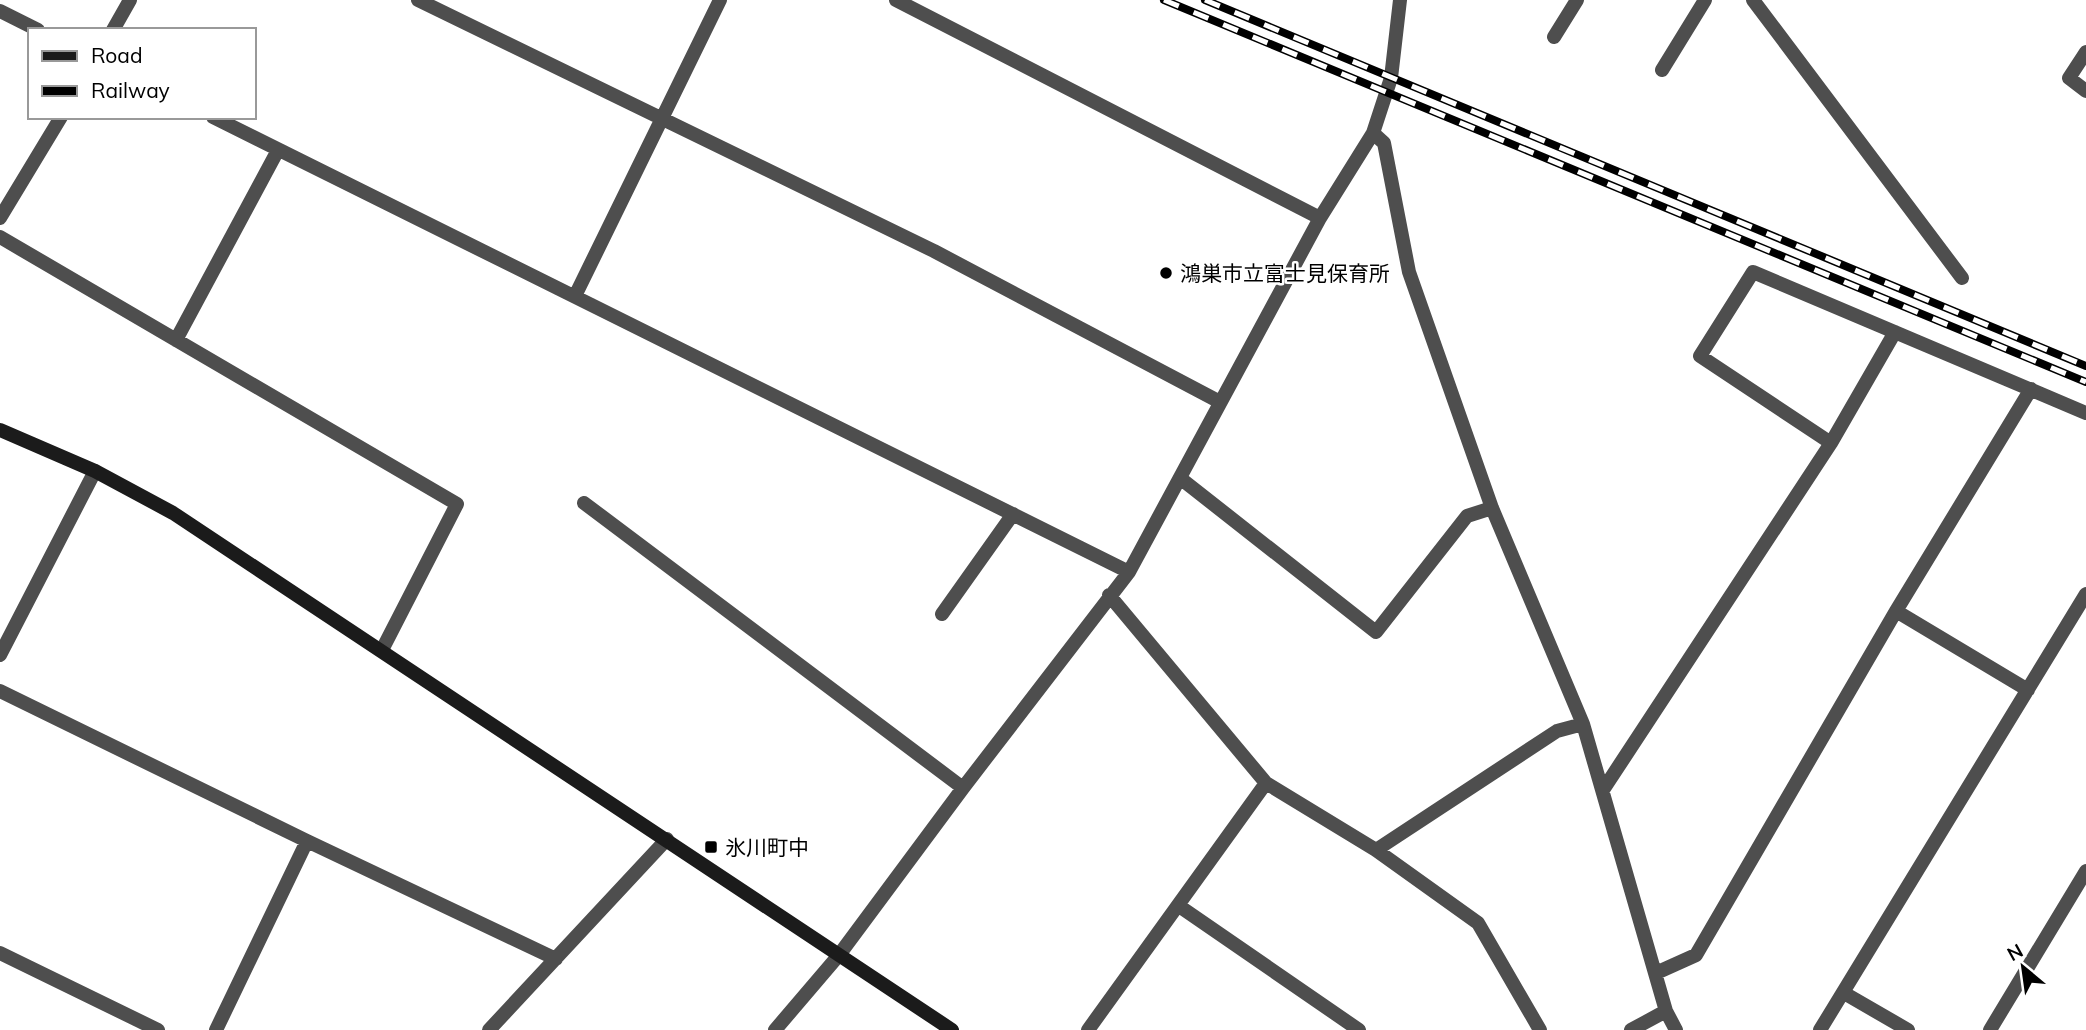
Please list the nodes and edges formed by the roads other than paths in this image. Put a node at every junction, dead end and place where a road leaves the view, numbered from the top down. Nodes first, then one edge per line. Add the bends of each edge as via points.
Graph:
1 (130, 0) edge
2 (418, 0) edge
3 (720, 0) edge
4 (896, 0) edge
5 (1399, 0) edge
6 (1577, 0) edge
7 (1705, 0) edge
8 (1753, 0) edge
9 (0, 11) edge
10 (34, 28) edge
11 (114, 28) edge
12 (1554, 37) dead end
13 (2086, 52) edge
14 (1662, 70) dead end
15 (2086, 91) edge
16 (663, 117) junction
17 (60, 119) edge
18 (217, 119) edge
19 (1373, 133) junction
20 (278, 150) junction
21 (0, 218) edge
22 (1320, 218) junction
23 (0, 237) edge
24 (1962, 278) dead end
25 (575, 296) junction
26 (1895, 332) junction
27 (176, 340) junction
28 (2031, 389) junction
29 (1220, 402) junction
30 (2086, 413) edge
31 (0, 430) edge
32 (1831, 443) junction
33 (95, 471) junction
34 (1180, 478) junction
35 (583, 503) dead end
36 (1492, 508) junction
37 (1013, 513) junction
38 (1129, 572) junction
39 (2086, 593) edge
40 (1110, 595) junction
41 (1896, 611) junction
42 (942, 614) dead end
43 (382, 650) junction
44 (0, 655) edge
45 (2028, 690) junction
46 (0, 691) edge
47 (1583, 724) junction
48 (1266, 783) junction
49 (962, 788) junction
50 (1603, 790) junction
51 (667, 839) junction
52 (307, 841) junction
53 (1376, 850) junction
54 (2086, 871) edge
55 (1179, 906) junction
56 (0, 953) edge
57 (839, 955) junction
58 (556, 959) junction
59 (1656, 973) junction
60 (1844, 993) junction
61 (1666, 1011) junction
62 (158, 1030) edge
63 (216, 1030) edge
64 (488, 1030) edge
65 (775, 1030) edge
66 (952, 1030) edge
67 (1088, 1030) edge
68 (1359, 1030) edge
69 (1540, 1030) edge
70 (1631, 1030) edge
71 (1676, 1030) edge
72 (1821, 1030) edge
73 (1908, 1030) edge
74 (1990, 1030) edge

1 - 11 street
2 - 16 street
3 - 16 street
4 - 22 street
5 - 19 street via 1391,78
6 - 12 street
7 - 14 street
8 - 24 street
9 - 10 street
13 - 15 street via 2069,78
16 - 25 street
16 - 29 street via 934,251
17 - 21 street
18 - 20 street
19 - 22 street
19 - 36 street via 1384,143 1409,272
20 - 25 street
20 - 27 street
22 - 29 street
23 - 27 street
25 - 37 street
26 - 28 street
26 - 32 street
26 - 32 street via 1753,272 1700,356
27 - 43 street via 457,504
28 - 30 street
28 - 41 street
29 - 34 street
31 - 33 street
32 - 50 street
33 - 43 street via 173,513
33 - 44 street
34 - 36 street via 1376,632 1467,516
34 - 38 street
35 - 49 street
36 - 47 street
37 - 38 street
37 - 42 street
38 - 40 street
39 - 45 street
40 - 48 street
40 - 49 street
41 - 45 street
41 - 59 street via 1696,955
43 - 51 street
45 - 60 street
46 - 52 street
47 - 50 street
47 - 53 street via 1557,731
48 - 53 street
48 - 55 street
49 - 57 street
50 - 59 street
51 - 57 street
51 - 58 street
52 - 58 street
52 - 63 street
53 - 69 street via 1478,923
54 - 74 street
55 - 67 street
55 - 68 street
56 - 62 street
57 - 65 street
57 - 66 street
58 - 64 street
59 - 61 street
60 - 72 street
60 - 73 street
61 - 70 street
61 - 71 street

